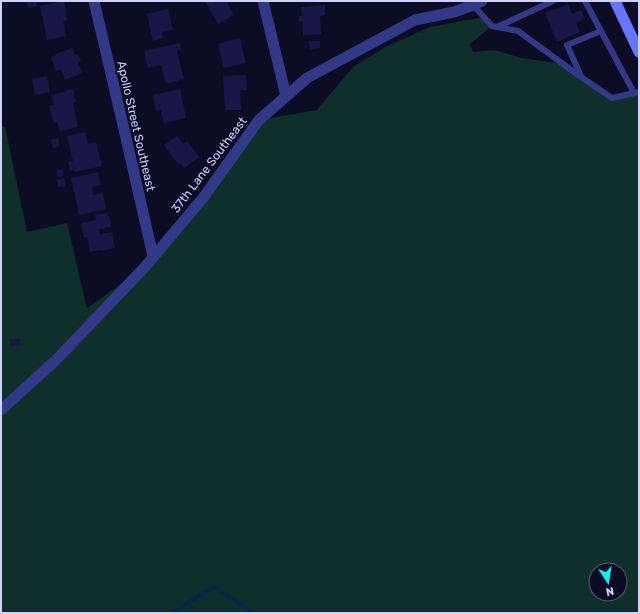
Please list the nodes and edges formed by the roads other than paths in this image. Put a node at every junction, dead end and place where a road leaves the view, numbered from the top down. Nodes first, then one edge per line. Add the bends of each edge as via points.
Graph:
1 (94, 1) edge
2 (263, 1) edge
3 (553, 1) edge
4 (585, 1) edge
5 (615, 1) edge
6 (477, 3) edge
7 (497, 27) junction
8 (601, 31) junction
9 (639, 52) edge
10 (581, 77) junction
11 (636, 92) edge
12 (286, 96) junction
13 (154, 256) junction
14 (1, 410) edge

1 - 13 street, Apollo Street Southeast
2 - 12 street
3 - 7 lane
4 - 8 lane
5 - 9 main road
6 - 7 lane via 492,26
6 - 12 street, 37th Lane Southeast via 454,12 415,20 307,78
7 - 10 lane via 518,31
8 - 10 lane via 567,45
8 - 11 lane
10 - 11 lane via 612,98
12 - 13 street, 37th Lane Southeast via 259,120 203,198
13 - 14 street, 37th Lane Southeast via 57,359

